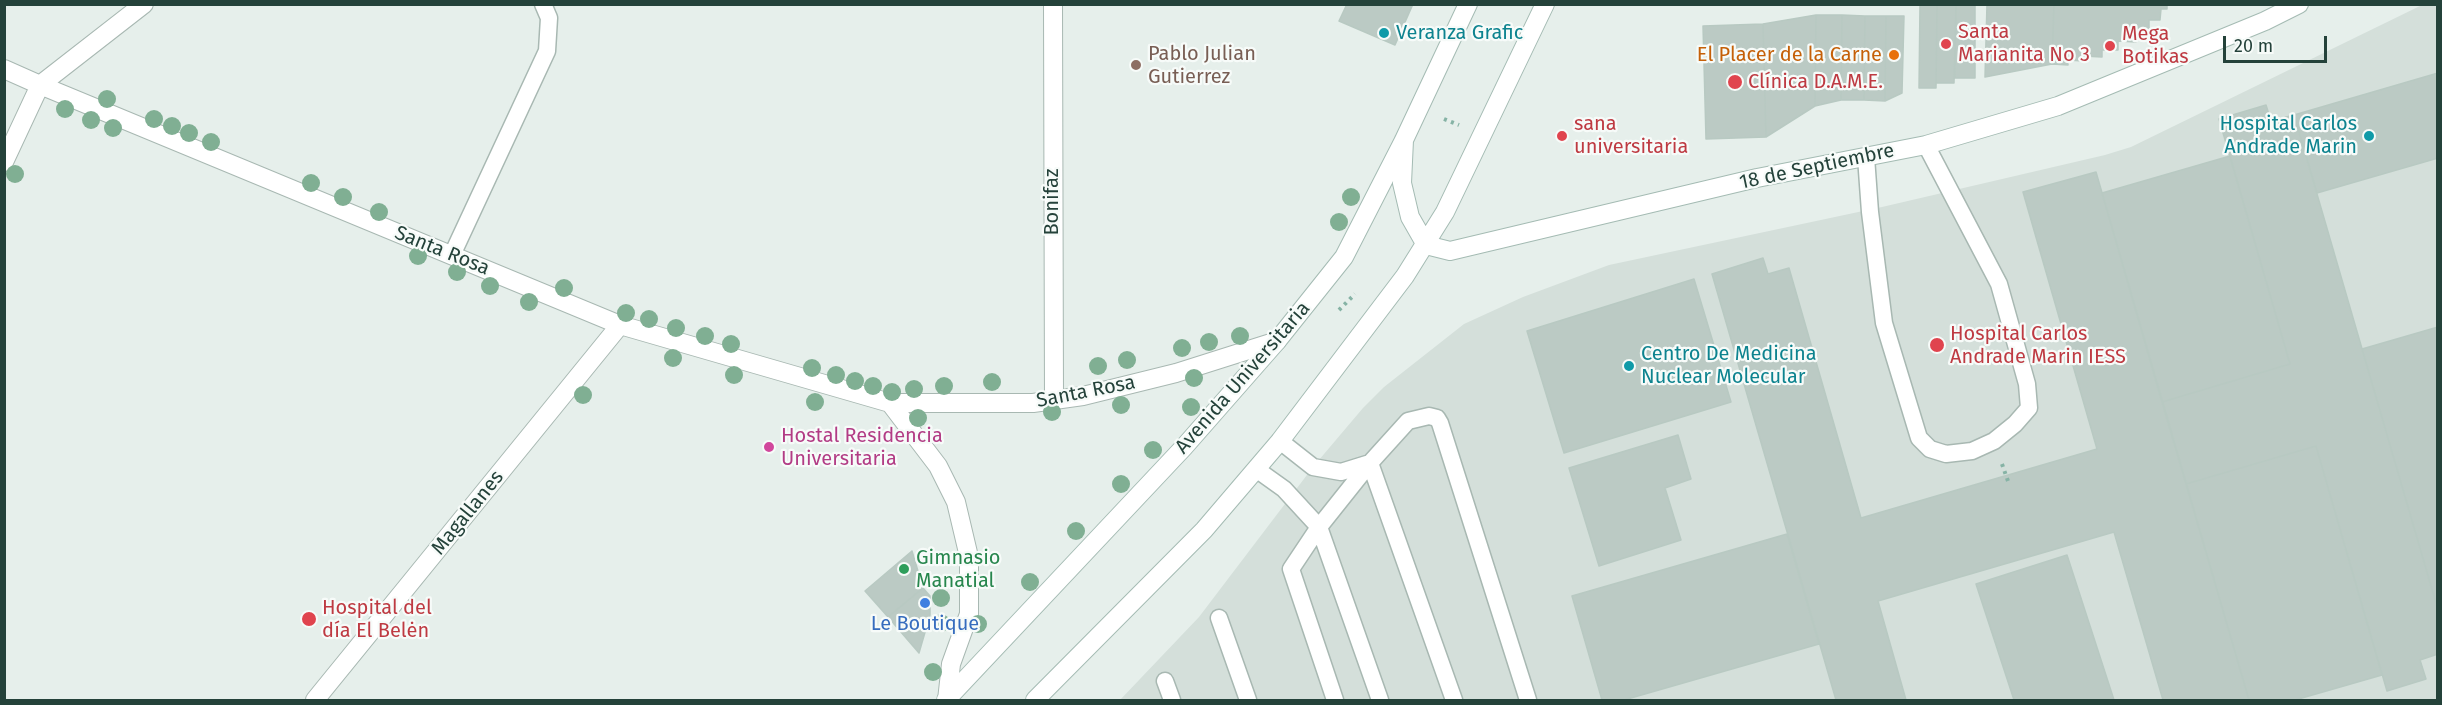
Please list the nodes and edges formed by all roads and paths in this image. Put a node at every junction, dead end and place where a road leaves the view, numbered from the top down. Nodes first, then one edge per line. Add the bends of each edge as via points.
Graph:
1 (144, 4) edge
2 (543, 4) edge
3 (1053, 4) edge
4 (1468, 4) edge
5 (1545, 4) edge
6 (2299, 4) edge
7 (4, 69) edge
8 (40, 85) junction
9 (1404, 140) junction
10 (1926, 145) junction
11 (1866, 157) junction
12 (4, 162) edge
13 (1426, 245) junction
14 (452, 255) junction
15 (1363, 285) dead end
16 (1338, 311) dead end
17 (620, 325) junction
18 (1277, 342) junction
19 (1054, 400) junction
20 (890, 404) junction
21 (1280, 441) junction
22 (1370, 463) junction
23 (1256, 469) junction
24 (1318, 527) junction
25 (1219, 618) dead end
26 (1165, 681) dead end
27 (315, 700) edge
28 (946, 700) edge
29 (1035, 700) edge
30 (1172, 700) edge
31 (1248, 700) edge
32 (1335, 700) edge
33 (1380, 700) edge
34 (1454, 700) edge
35 (1528, 700) edge

1 - 8 street
2 - 14 lane via 549,18 547,51
3 - 19 street, Bonifaz
4 - 9 street, Avenida Universitaria
5 - 13 street
6 - 10 street, 18 de Septiembre via 2058,106
7 - 8 street, Santa Rosa
8 - 12 street
8 - 14 street, Santa Rosa
9 - 13 street via 1402,183 1410,217
9 - 18 street, Avenida Universitaria via 1344,257
10 - 11 street, 18 de Septiembre
10 - 11 lane via 2000,284 2027,384 2029,408 1995,441 1972,451 1946,454 1919,438 1884,323
11 - 13 street, 18 de Septiembre via 1757,178 1450,251
13 - 21 street
14 - 17 street, Santa Rosa
15 - 16 path
17 - 20 street, Santa Rosa
17 - 27 street, Magallanes
18 - 19 street, Santa Rosa via 1176,373
18 - 28 street, Avenida Universitaria
19 - 20 street, Santa Rosa
20 - 28 street via 938,466 956,502 969,557 969,614 951,664
21 - 22 lane via 1313,467 1341,472
21 - 23 street
22 - 24 lane
22 - 34 lane
22 - 35 lane via 1408,421 1437,418
23 - 24 lane via 1284,489
23 - 29 street via 1204,530
24 - 32 lane via 1291,569
24 - 33 lane
25 - 31 lane
26 - 30 lane

